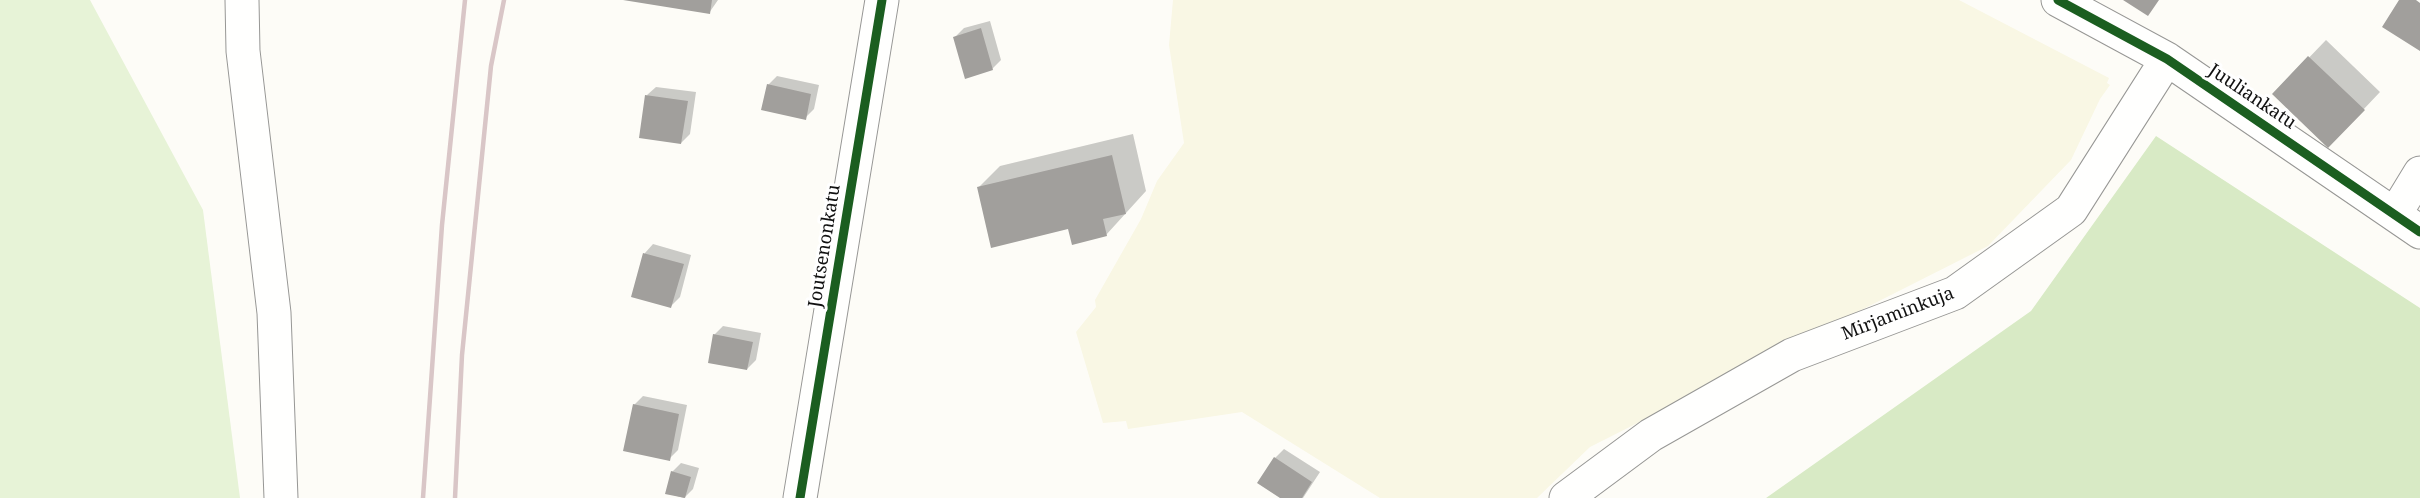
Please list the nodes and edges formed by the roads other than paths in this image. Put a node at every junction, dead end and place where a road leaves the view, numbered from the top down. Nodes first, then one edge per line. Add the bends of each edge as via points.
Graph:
1 (242, 0) edge
2 (882, 0) edge
3 (2058, 0) edge
4 (2167, 59) junction
5 (2420, 173) edge
6 (2407, 223) edge
7 (281, 498) edge
8 (800, 498) edge
9 (1566, 498) edge

1 - 7 street via 243,51 274,314
2 - 8 street, Joutsenonkatu
3 - 4 street, Juuliankatu
4 - 6 street, Juuliankatu
4 - 9 street, Mirjaminkuja via 2071,210 1955,293 1792,355 1651,435
5 - 6 street

